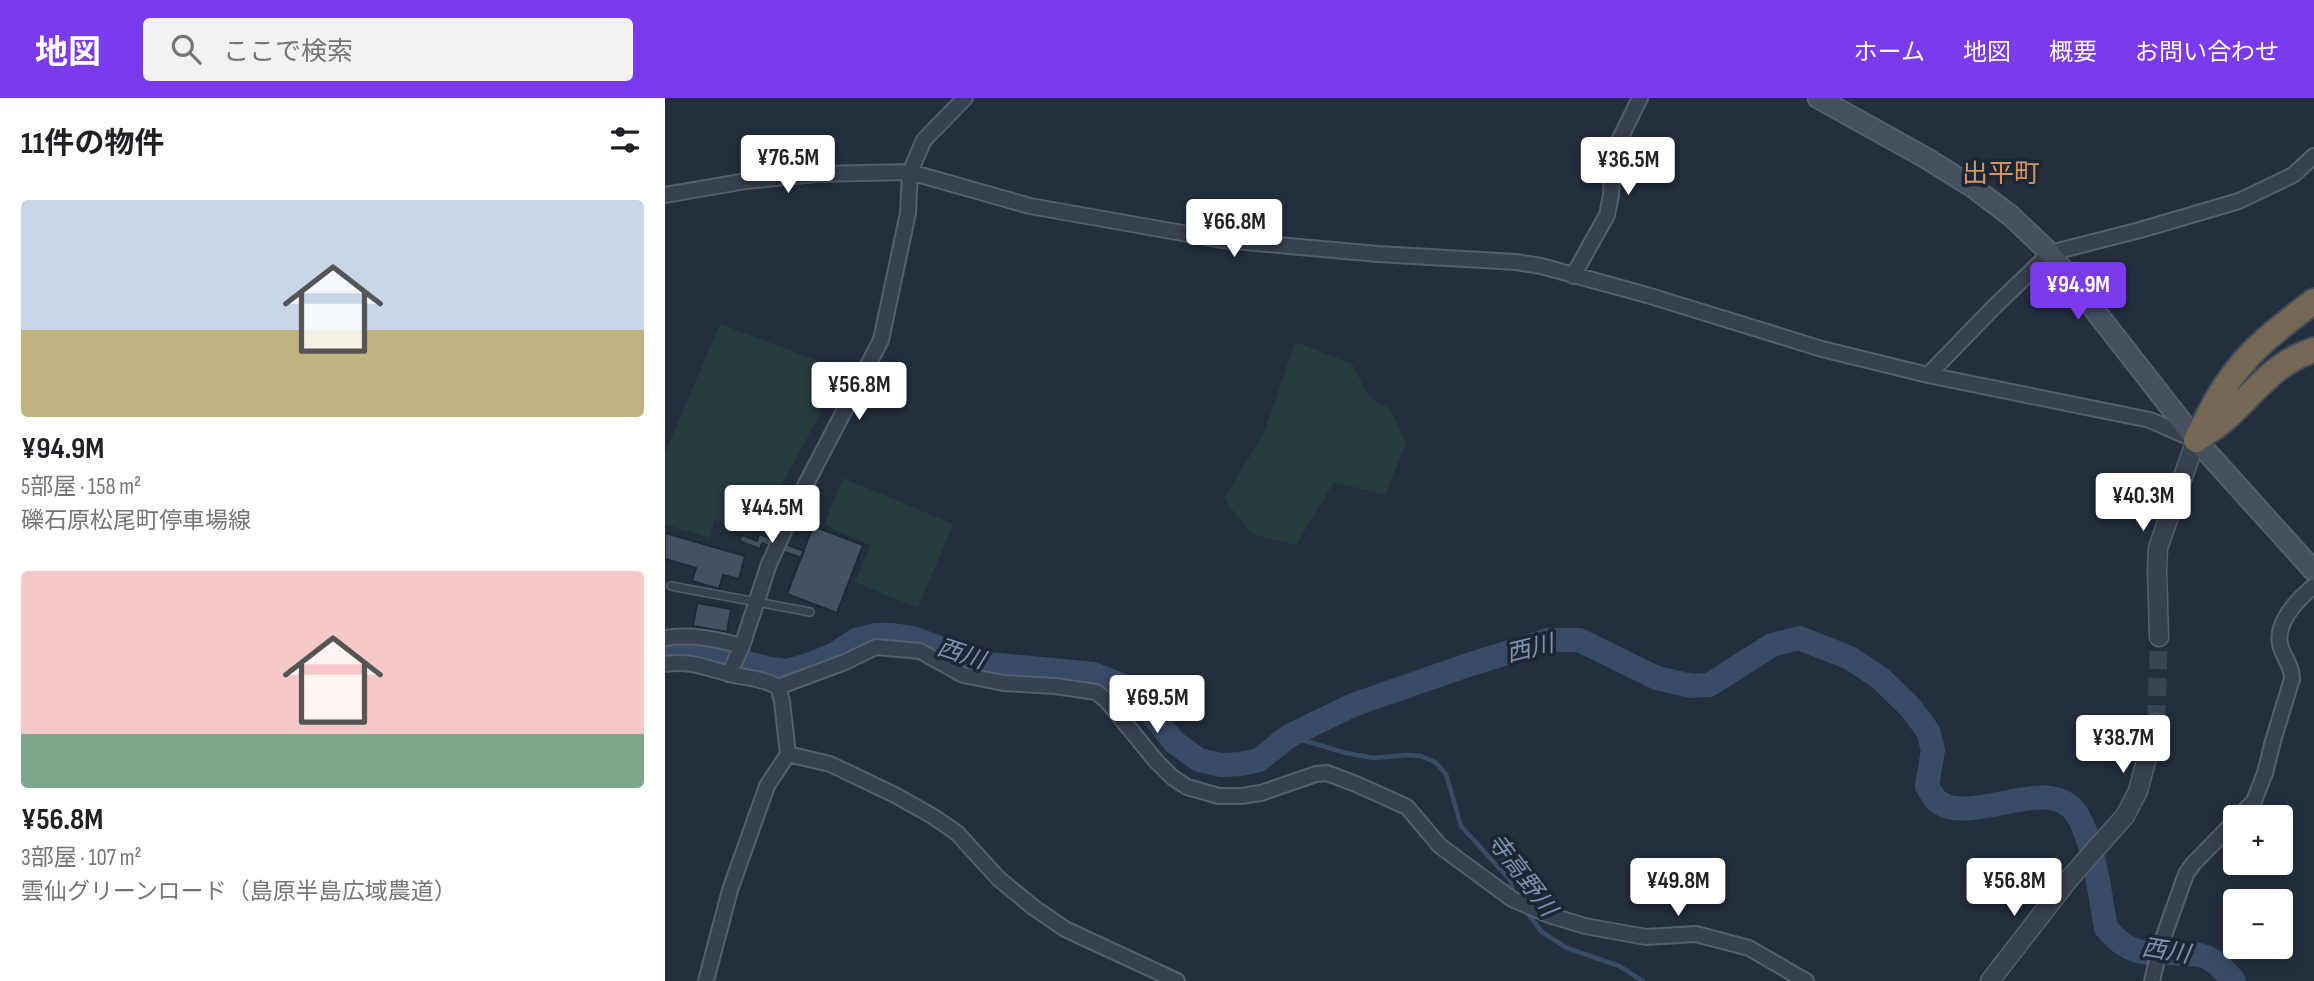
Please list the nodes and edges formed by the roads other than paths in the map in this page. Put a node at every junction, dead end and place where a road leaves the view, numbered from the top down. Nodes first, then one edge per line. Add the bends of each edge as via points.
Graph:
1 (965, 98) edge
2 (1640, 98) edge
3 (1818, 98) edge
4 (2314, 156) edge
5 (910, 172) junction
6 (665, 195) edge
7 (2050, 253) junction
8 (1573, 276) junction
9 (2314, 301) edge
10 (2314, 350) edge
11 (1928, 375) junction
12 (2196, 440) junction
13 (2314, 571) edge
14 (671, 586) dead end
15 (2314, 586) edge
16 (755, 601) junction
17 (810, 612) dead end
18 (2159, 637) tunnel mouth
19 (665, 638) edge
20 (741, 650) junction
21 (665, 664) edge
22 (730, 671) junction
23 (778, 687) junction
24 (2157, 723) tunnel mouth
25 (788, 754) junction
26 (2250, 805) edge
27 (2223, 833) edge
28 (706, 981) edge
29 (1177, 981) edge
30 (1806, 981) edge
31 (1990, 981) edge
32 (2152, 981) edge

1 - 5 street via 924,139
2 - 8 street via 1612,155 1607,215
3 - 7 main road via 1974,188
4 - 7 street via 2293,175 2239,201
5 - 6 street via 815,174
5 - 8 street via 1030,206 1222,240 1516,262
5 - 16 street via 908,213 881,340 803,490
7 - 11 street
7 - 12 main road
8 - 11 street
9 - 12 highway via 2237,370
10 - 12 highway via 2265,377 2225,419
11 - 12 street via 2150,420
12 - 13 main road
12 - 18 street via 2158,548
14 - 16 lane
15 - 26 street via 2292,608 2281,631 2279,640 2292,679 2266,774
16 - 17 lane
16 - 20 street
19 - 20 street via 705,638
20 - 22 street
21 - 22 street via 683,661
22 - 23 street
23 - 25 street
23 - 30 street via 876,647 920,651 963,675 1096,692 1156,761 1187,787 1219,796 1241,796 1327,773 1407,807 1440,846 1512,899 1584,926 1646,937 1696,934 1749,948
24 - 31 street via 2139,791 2125,816
25 - 28 street via 762,799 730,890
25 - 29 street via 830,764 934,817 957,833 999,879 1065,929
27 - 32 street via 2186,874

